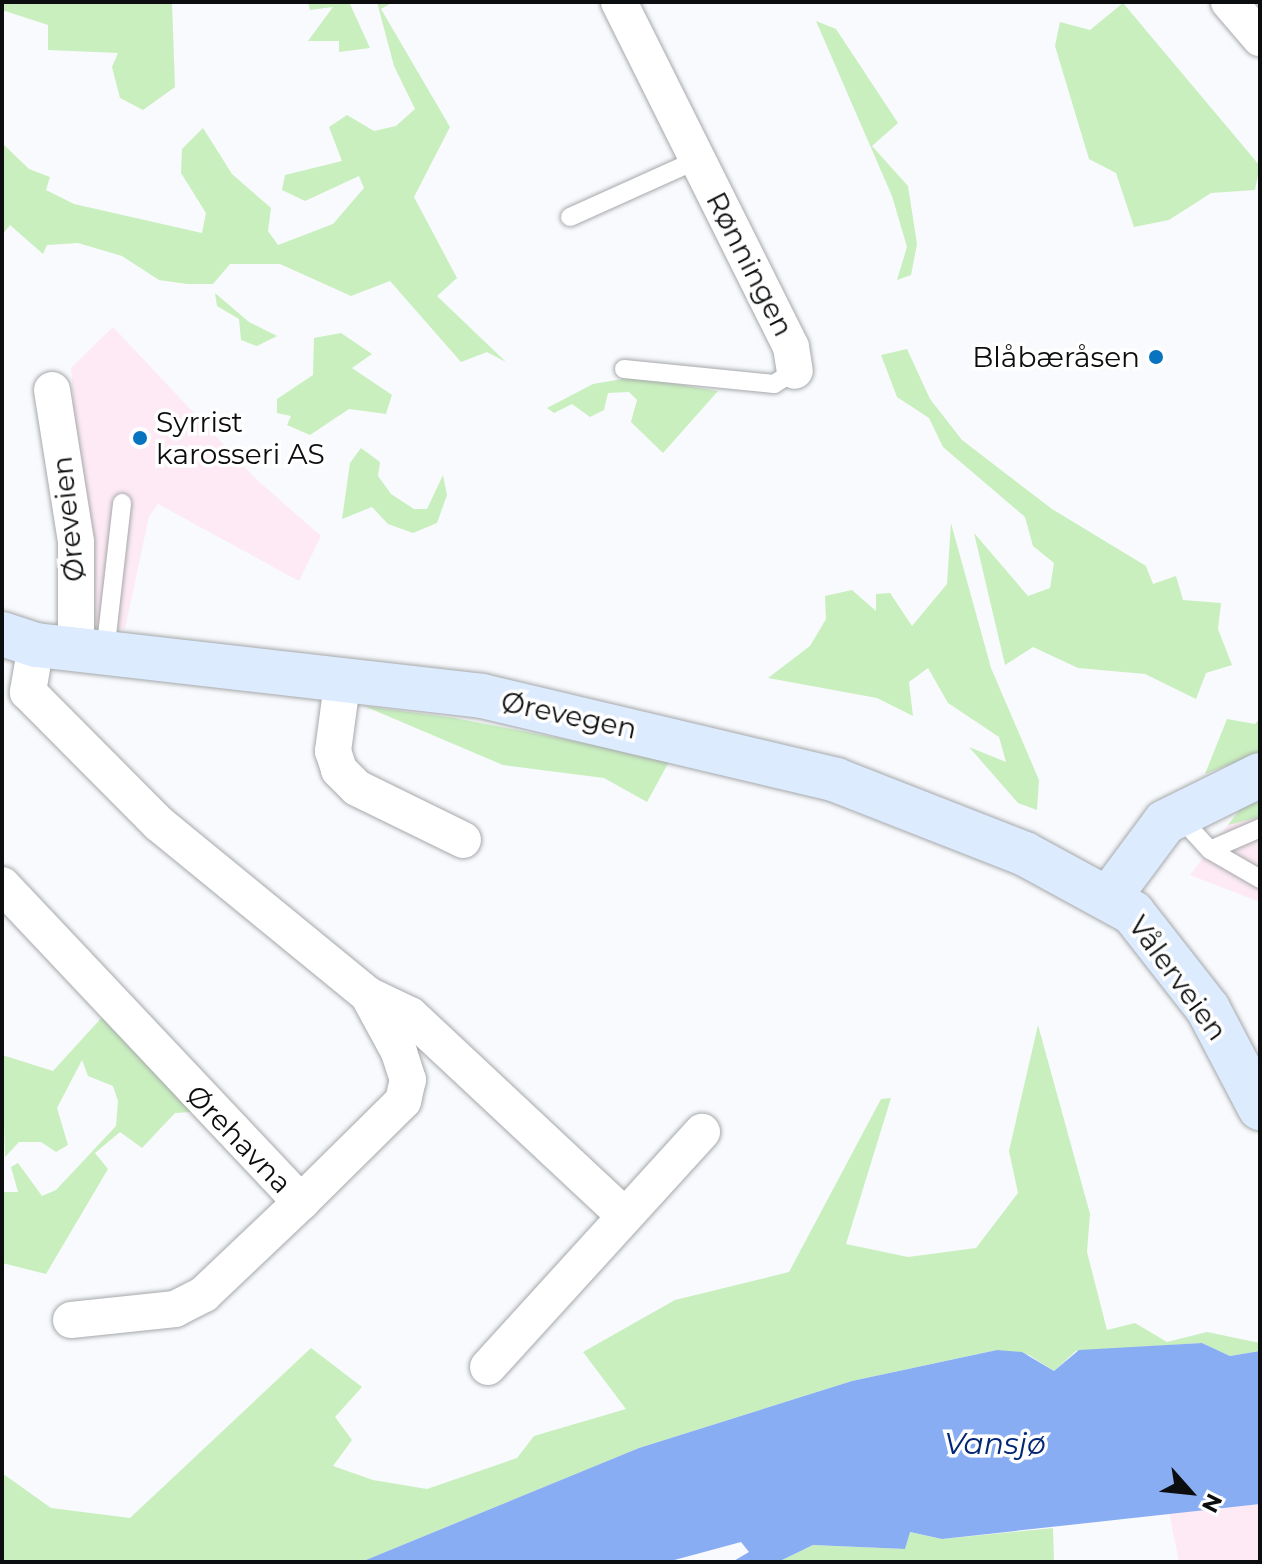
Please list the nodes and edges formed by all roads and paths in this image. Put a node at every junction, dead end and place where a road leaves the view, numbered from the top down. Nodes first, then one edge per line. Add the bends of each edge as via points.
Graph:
1 (619, 2) edge
2 (1229, 2) edge
3 (1260, 38) edge
4 (697, 160) junction
5 (570, 217) dead end
6 (624, 369) dead end
7 (795, 371) joint
8 (52, 390) dead end
9 (122, 503) dead end
10 (55, 645) edge
11 (343, 677) junction
12 (15, 696) edge
13 (1260, 775) edge
14 (1178, 815) junction
15 (1260, 828) edge
16 (463, 840) dead end
17 (1210, 850) junction
18 (1260, 879) edge
19 (2, 885) edge
20 (1110, 896) junction
21 (368, 995) junction
22 (1260, 1108) edge
23 (702, 1132) dead end
24 (301, 1202) junction
25 (624, 1215) junction
26 (71, 1320) dead end
27 (488, 1367) dead end

1 - 4 street, Rønningen
2 - 3 street
4 - 5 lane, Rønningen
4 - 7 street, Rønningen via 791,347
6 - 7 lane via 774,384
8 - 10 street, Øreveien via 76,542
9 - 10 lane
10 - 11 street, Ørevegen
10 - 12 street, Ørehavna
11 - 16 street via 333,751 339,770 357,788
11 - 20 street, Ørevegen via 482,696 800,768 1025,854
12 - 21 street, Ørehavna via 158,823
13 - 14 street
14 - 17 lane
14 - 20 street via 1134,858
15 - 17 lane
17 - 18 lane
19 - 24 street, Ørehavna
20 - 22 street, Vålerveien via 1133,913 1208,1009
21 - 24 street, Ørehavna via 399,1052 408,1080 403,1101
21 - 25 street, Ørehavna via 410,1015
23 - 25 street
24 - 26 street via 204,1294 175,1309
25 - 27 street

